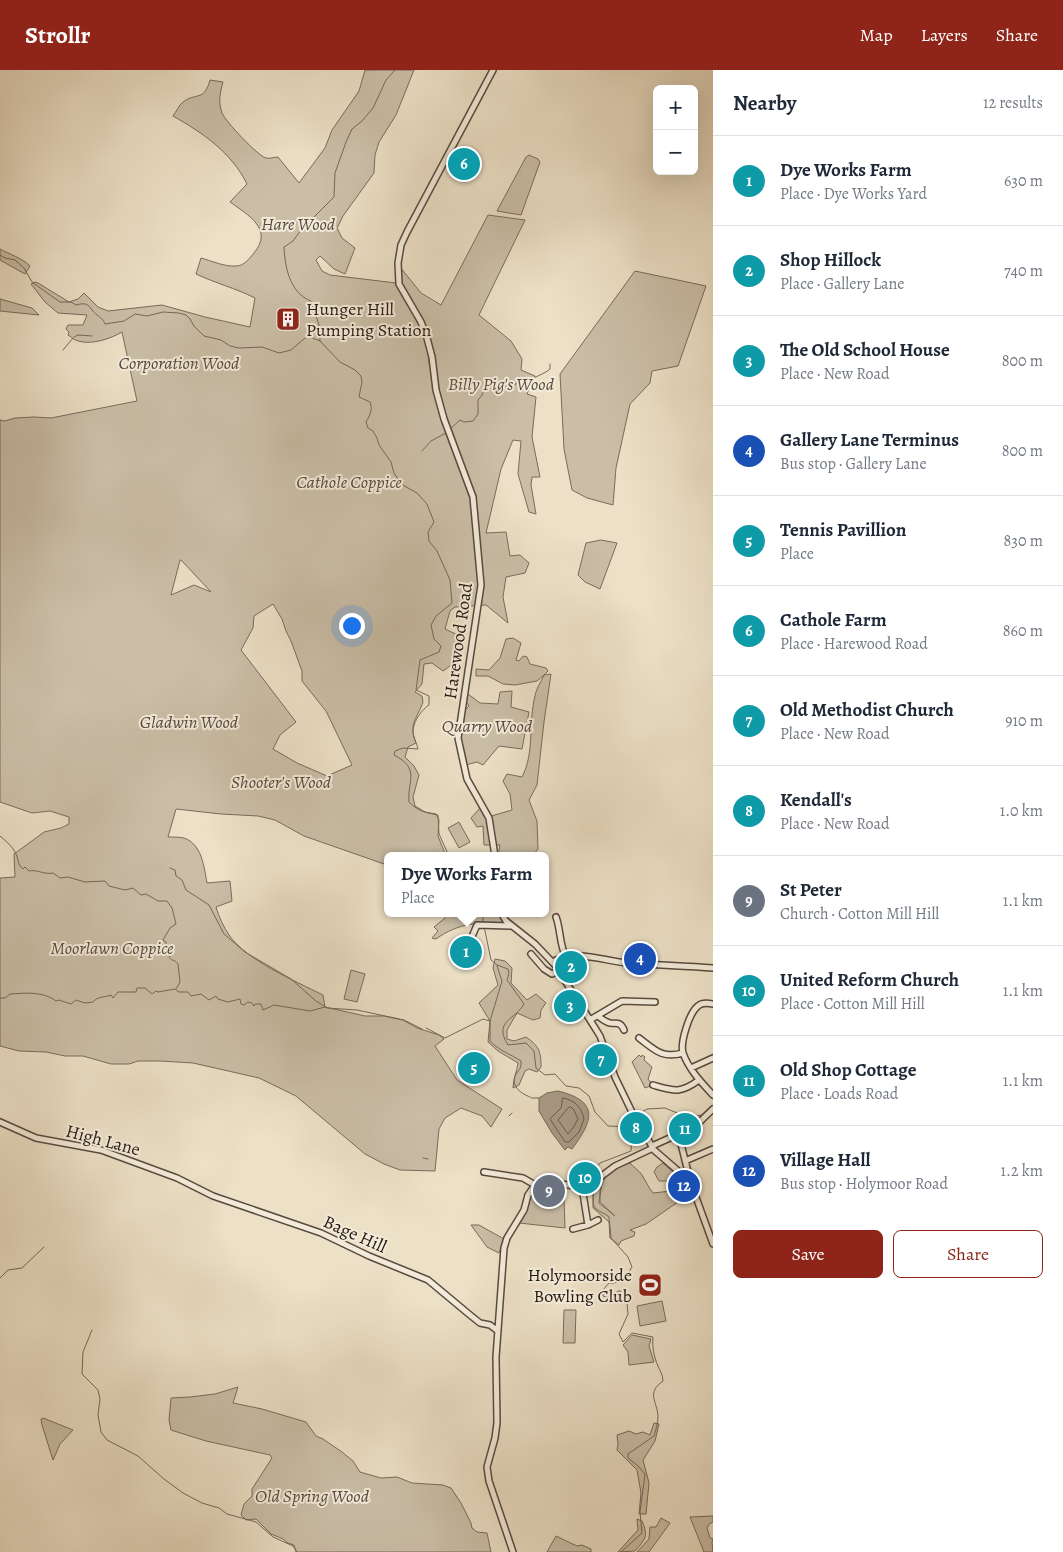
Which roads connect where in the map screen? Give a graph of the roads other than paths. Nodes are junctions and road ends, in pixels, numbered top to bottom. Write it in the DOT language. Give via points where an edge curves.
graph roads {
  1 [pos="493,70"];
  2 [pos="494,852"];
  3 [pos="505,917"];
  4 [pos="556,917"];
  5 [pos="512,926"];
  6 [pos="463,947"];
  7 [pos="531,954"];
  8 [pos="566,957"];
  9 [pos="552,962"];
  10 [pos="713,968"];
  11 [pos="559,971"];
  12 [pos="655,1002"];
  13 [pos="713,1004"];
  14 [pos="598,1016"];
  15 [pos="590,1020"];
  16 [pos="624,1026"];
  17 [pos="639,1038"];
  18 [pos="683,1053"];
  19 [pos="713,1058"];
  20 [pos="691,1068"];
  21 [pos="699,1080"];
  22 [pos="652,1085"];
  23 [pos="713,1095"];
  24 [pos="713,1109"];
  25 [pos="0,1122"];
  26 [pos="684,1137"];
  27 [pos="652,1147"];
  28 [pos="713,1150"];
  29 [pos="685,1161"];
  30 [pos="484,1172"];
  31 [pos="535,1185"];
  32 [pos="582,1187"];
  33 [pos="197,1189"];
  34 [pos="693,1190"];
  35 [pos="598,1220"];
  36 [pos="588,1225"];
  37 [pos="572,1229"];
  38 [pos="710,1231"];
  39 [pos="713,1244"];
  40 [pos="499,1317"];
  41 [pos="490,1325"];
  42 [pos="498,1331"];
  43 [pos="513,1552"];
  1 -- 2 [label="street, Harewood Road" via="407,232 398,263 399,284 422,322 448,430 473,497 481,585 458,738 467,779 489,818"];
  3 -- 5 [label="street"];
  4 -- 8 [label="street"];
  5 -- 6 [label="street" via="477,925"];
  5 -- 9 [label="street"];
  7 -- 11 [label="street" via="552,974"];
  8 -- 9 [label="street"];
  8 -- 10 [label="street"];
  9 -- 11 [label="street"];
  11 -- 15 [label="street"];
  12 -- 14 [label="street" via="622,1001"];
  13 -- 18 [label="street" via="698,1005 690,1017 682,1045"];
  14 -- 15 [label="street"];
  14 -- 16 [label="street"];
  15 -- 27 [label="street"];
  17 -- 18 [label="street" via="661,1054 674,1056"];
  18 -- 20 [label="street"];
  19 -- 20 [label="street"];
  20 -- 21 [label="street"];
  21 -- 22 [label="street" via="684,1090 676,1091"];
  21 -- 23 [label="street"];
  24 -- 26 [label="street"];
  25 -- 33 [label="street, High Lane" via="36,1138 101,1150 155,1169"];
  26 -- 27 [label="street" via="672,1136"];
  26 -- 29 [label="street"];
  27 -- 32 [label="street"];
  27 -- 34 [label="street" via="684,1176"];
  28 -- 29 [label="street"];
  29 -- 34 [label="street"];
  30 -- 31 [label="street" via="523,1178"];
  31 -- 32 [label="street"];
  31 -- 40 [label="street" via="504,1248"];
  32 -- 36 [label="street"];
  33 -- 41 [label="street, Bage Hill" via="301,1224 416,1274 480,1323"];
  34 -- 38 [label="street"];
  35 -- 36 [label="street"];
  36 -- 37 [label="street"];
  38 -- 39 [label="street"];
  40 -- 41 [label="street"];
  40 -- 42 [label="street"];
  41 -- 42 [label="street, Bage Hill"];
  42 -- 43 [label="street" via="497,1423 487,1467"];
}
